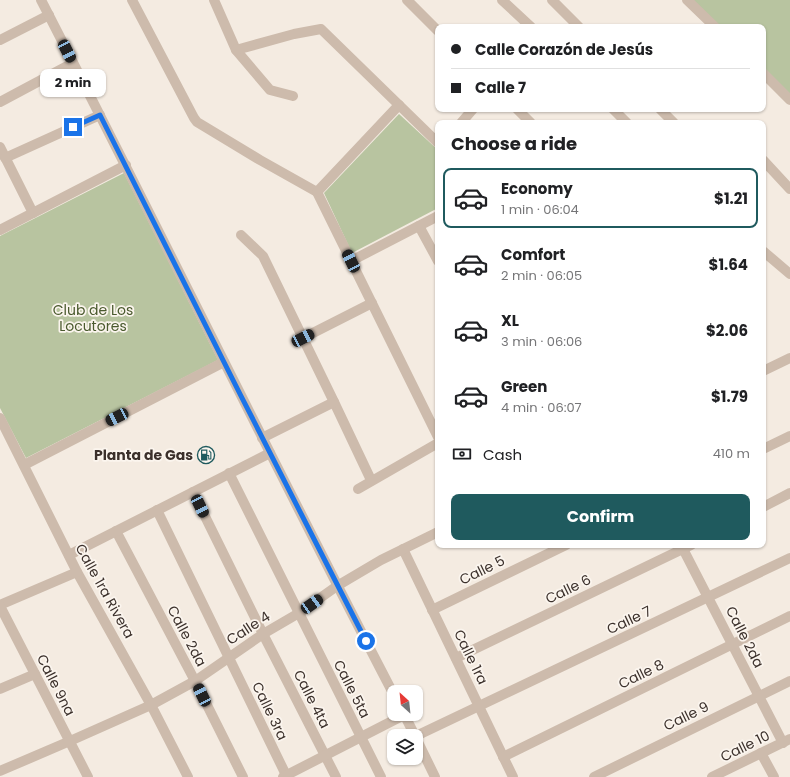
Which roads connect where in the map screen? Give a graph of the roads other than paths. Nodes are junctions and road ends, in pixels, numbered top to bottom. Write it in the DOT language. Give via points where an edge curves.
graph roads {
  1 [pos="41,0"];
  2 [pos="132,0"];
  3 [pos="214,0"];
  4 [pos="407,0"];
  5 [pos="502,0"];
  6 [pos="552,0"];
  7 [pos="687,0"];
  8 [pos="49,15"];
  9 [pos="528,24"];
  10 [pos="576,24"];
  11 [pos="712,24"];
  12 [pos="435,28"];
  13 [pos="0,40"];
  14 [pos="236,50"];
  15 [pos="74,63"];
  16 [pos="766,76"];
  17 [pos="293,96"];
  18 [pos="790,100"];
  19 [pos="0,102"];
  20 [pos="399,105"];
  21 [pos="471,112"];
  22 [pos="520,112"];
  23 [pos="616,112"];
  24 [pos="663,112"];
  25 [pos="100,115"];
  26 [pos="463,120"];
  27 [pos="528,120"];
  28 [pos="623,120"];
  29 [pos="671,120"];
  30 [pos="435,140"];
  31 [pos="0,147"];
  32 [pos="6,158"];
  33 [pos="766,163"];
  34 [pos="126,165"];
  35 [pos="790,190"];
  36 [pos="317,192"];
  37 [pos="33,212"];
  38 [pos="435,218"];
  39 [pos="419,226"];
  40 [pos="0,230"];
  41 [pos="241,235"];
  42 [pos="766,254"];
  43 [pos="435,255"];
  44 [pos="351,261"];
  45 [pos="790,274"];
  46 [pos="372,303"];
  47 [pos="303,338"];
  48 [pos="790,358"];
  49 [pos="224,362"];
  50 [pos="766,370"];
  51 [pos="334,402"];
  52 [pos="0,418"];
  53 [pos="435,431"];
  54 [pos="790,436"];
  55 [pos="262,438"];
  56 [pos="435,446"];
  57 [pos="766,448"];
  58 [pos="270,453"];
  59 [pos="24,465"];
  60 [pos="229,473"];
  61 [pos="371,480"];
  62 [pos="358,489"];
  63 [pos="193,492"];
  64 [pos="790,493"];
  65 [pos="766,505"];
  66 [pos="157,510"];
  67 [pos="116,531"];
  68 [pos="435,533"];
  69 [pos="560,548"];
  70 [pos="681,548"];
  71 [pos="686,548"];
  72 [pos="403,549"];
  73 [pos="69,555"];
  74 [pos="790,558"];
  75 [pos="77,572"];
  76 [pos="337,586"];
  77 [pos="708,598"];
  78 [pos="0,605"];
  79 [pos="432,610"];
  80 [pos="299,613"];
  81 [pos="790,616"];
  82 [pos="263,634"];
  83 [pos="733,645"];
  84 [pos="229,658"];
  85 [pos="456,658"];
  86 [pos="35,674"];
  87 [pos="195,681"];
  88 [pos="790,681"];
  89 [pos="389,685"];
  90 [pos="0,689"];
  91 [pos="759,696"];
  92 [pos="152,705"];
  93 [pos="479,706"];
  94 [pos="392,721"];
  95 [pos="423,734"];
  96 [pos="361,737"];
  97 [pos="70,741"];
  98 [pos="787,741"];
  99 [pos="423,752"];
  100 [pos="761,753"];
  101 [pos="325,756"];
  102 [pos="503,757"];
  103 [pos="0,770"];
  104 [pos="285,776"];
  105 [pos="88,777"];
  106 [pos="187,777"];
  107 [pos="243,777"];
  108 [pos="336,777"];
  109 [pos="381,777"];
  110 [pos="435,777"];
  111 [pos="513,777"];
  112 [pos="594,777"];
  113 [pos="712,777"];
  114 [pos="774,777"];
  1 -- 8 [label="street"];
  2 -- 36 [label="street" via="197,122"];
  3 -- 14 [label="street"];
  4 -- 12 [label="street"];
  5 -- 9 [label="street"];
  6 -- 10 [label="street"];
  7 -- 11 [label="street"];
  8 -- 13 [label="street"];
  8 -- 15 [label="street"];
  14 -- 17 [label="street" via="270,90"];
  14 -- 20 [label="street" via="321,29"];
  15 -- 19 [label="street"];
  15 -- 25 [label="street"];
  16 -- 18 [label="street"];
  20 -- 30 [label="street"];
  20 -- 36 [label="street"];
  21 -- 26 [label="street"];
  22 -- 27 [label="street"];
  23 -- 28 [label="street"];
  24 -- 29 [label="street"];
  25 -- 32 [label="street"];
  25 -- 34 [label="street"];
  31 -- 32 [label="street"];
  32 -- 37 [label="street"];
  33 -- 35 [label="street"];
  34 -- 37 [label="street"];
  34 -- 49 [label="street"];
  36 -- 44 [label="street"];
  37 -- 40 [label="street"];
  38 -- 39 [label="street"];
  39 -- 43 [label="street"];
  39 -- 44 [label="street"];
  41 -- 47 [label="street" via="263,256"];
  42 -- 45 [label="street"];
  44 -- 46 [label="street"];
  46 -- 47 [label="street"];
  46 -- 53 [label="street"];
  47 -- 51 [label="street"];
  48 -- 50 [label="street"];
  49 -- 55 [label="street"];
  49 -- 59 [label="street"];
  51 -- 55 [label="street"];
  51 -- 61 [label="street"];
  52 -- 59 [label="street, Calle 1ra Rivera"];
  54 -- 57 [label="street"];
  55 -- 58 [label="street"];
  56 -- 61 [label="street"];
  58 -- 60 [label="street"];
  58 -- 76 [label="street"];
  59 -- 73 [label="street, Calle 1ra Rivera"];
  60 -- 63 [label="street"];
  60 -- 80 [label="street, Calle 5ta"];
  61 -- 62 [label="street"];
  63 -- 66 [label="street"];
  63 -- 82 [label="street, Calle 4ta"];
  64 -- 65 [label="street"];
  66 -- 67 [label="street"];
  66 -- 84 [label="street, Calle 3ra"];
  67 -- 73 [label="street"];
  67 -- 87 [label="street, Calle 2da"];
  68 -- 72 [label="street, Calle 4"];
  69 -- 79 [label="street, Calle 5"];
  70 -- 85 [label="street, Calle 6"];
  71 -- 77 [label="street, Calle 2da"];
  72 -- 76 [label="street, Calle 4"];
  72 -- 79 [label="street, Calle 1ra"];
  73 -- 75 [label="street, Calle 1ra Rivera"];
  74 -- 77 [label="street, Calle 7"];
  75 -- 78 [label="street"];
  75 -- 92 [label="street, Calle 1ra Rivera"];
  76 -- 80 [label="street, Calle 4"];
  76 -- 89 [label="street"];
  77 -- 83 [label="street, Calle 2da"];
  77 -- 93 [label="street, Calle 7"];
  78 -- 86 [label="street, Calle 9na"];
  79 -- 85 [label="street, Calle 1ra"];
  80 -- 82 [label="street, Calle 4"];
  80 -- 96 [label="street, Calle 5ta"];
  81 -- 83 [label="street, Calle 8"];
  82 -- 84 [label="street, Calle 4"];
  82 -- 101 [label="street, Calle 4ta"];
  83 -- 91 [label="street, Calle 2da"];
  83 -- 102 [label="street, Calle 8"];
  84 -- 87 [label="street, Calle 4"];
  84 -- 104 [label="street, Calle 3ra"];
  85 -- 93 [label="street, Calle 1ra"];
  86 -- 90 [label="street"];
  86 -- 97 [label="street, Calle 9na"];
  87 -- 92 [label="street, Calle 4"];
  87 -- 107 [label="street, Calle 2da"];
  88 -- 91 [label="street, Calle 9"];
  91 -- 98 [label="street, Calle 2da"];
  91 -- 112 [label="street, Calle 9"];
  92 -- 97 [label="street, Calle 4"];
  92 -- 106 [label="street, Calle 1ra Rivera"];
  93 -- 95 [label="street, Calle 7"];
  93 -- 102 [label="street, Calle 1ra"];
  94 -- 96 [label="street"];
  96 -- 101 [label="street"];
  96 -- 109 [label="street, Calle 5ta"];
  97 -- 103 [label="street, Calle 4"];
  97 -- 105 [label="street, Calle 9na"];
  98 -- 100 [label="street, Calle 10"];
  99 -- 110 [label="street"];
  100 -- 113 [label="street, Calle 10"];
  100 -- 114 [label="street"];
  101 -- 104 [label="street"];
  101 -- 108 [label="street, Calle 4ta"];
  102 -- 111 [label="street, Calle 1ra"];
}
